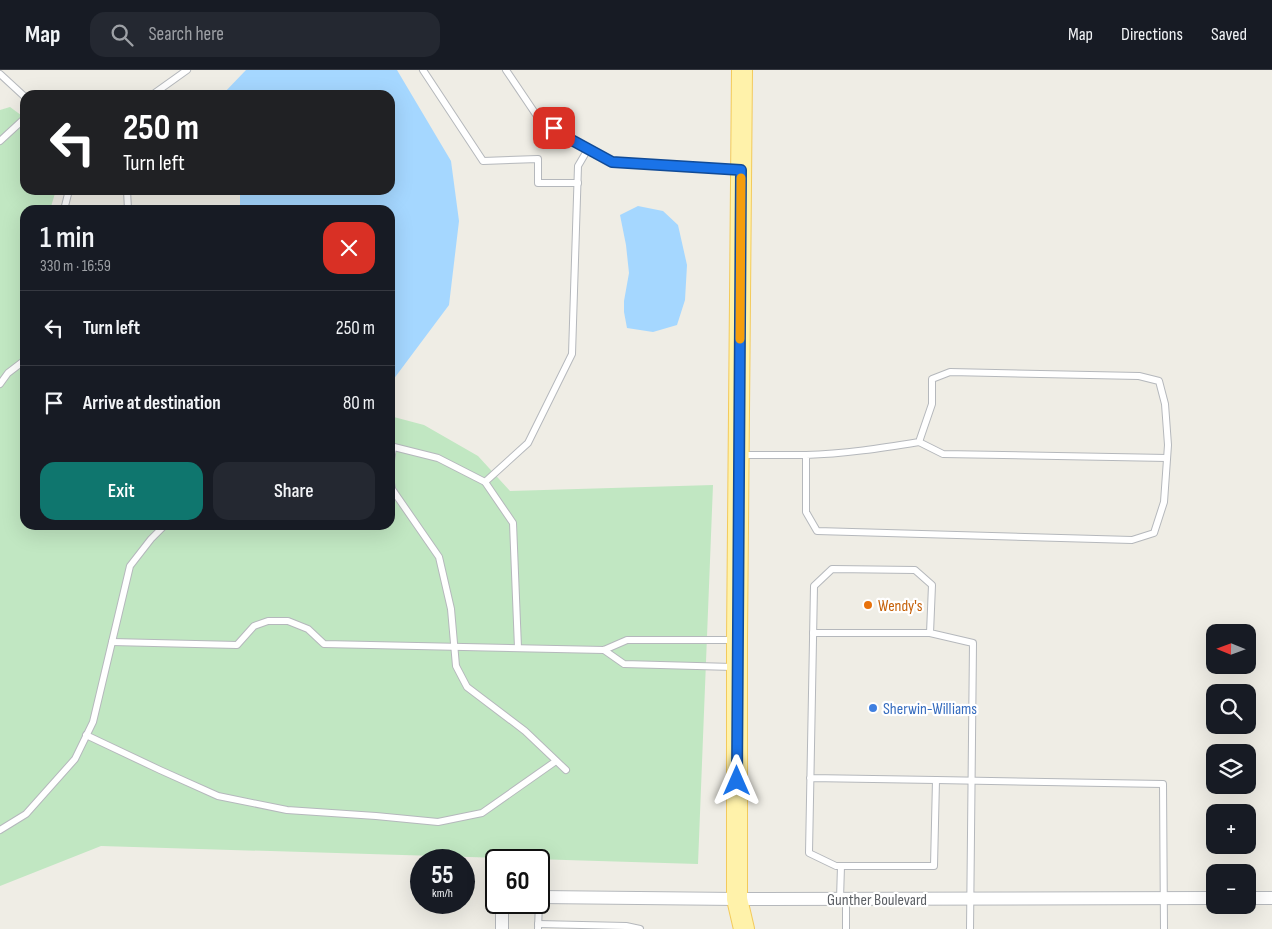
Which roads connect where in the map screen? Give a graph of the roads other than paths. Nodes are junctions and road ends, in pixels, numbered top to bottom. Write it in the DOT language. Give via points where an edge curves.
graph roads {
  1 [pos="186,70"];
  2 [pos="423,70"];
  3 [pos="506,70"];
  4 [pos="742,70"];
  5 [pos="0,74"];
  6 [pos="159,90"];
  7 [pos="20,92"];
  8 [pos="20,123"];
  9 [pos="0,141"];
  10 [pos="588,149"];
  11 [pos="741,170"];
  12 [pos="578,183"];
  13 [pos="20,364"];
  14 [pos="0,384"];
  15 [pos="919,442"];
  16 [pos="395,448"];
  17 [pos="806,454"];
  18 [pos="739,455"];
  19 [pos="1167,458"];
  20 [pos="485,482"];
  21 [pos="395,493"];
  22 [pos="160,530"];
  23 [pos="814,633"];
  24 [pos="930,633"];
  25 [pos="737,640"];
  26 [pos="112,642"];
  27 [pos="455,647"];
  28 [pos="518,648"];
  29 [pos="604,650"];
  30 [pos="738,667"];
  31 [pos="86,735"];
  32 [pos="556,761"];
  33 [pos="566,770"];
  34 [pos="810,778"];
  35 [pos="936,780"];
  36 [pos="971,781"];
  37 [pos="0,830"];
  38 [pos="841,866"];
  39 [pos="550,897"];
  40 [pos="970,898"];
  41 [pos="1164,898"];
  42 [pos="1206,898"];
  43 [pos="1256,898"];
  44 [pos="1272,898"];
  45 [pos="737,899"];
  46 [pos="843,899"];
  47 [pos="502,914"];
  48 [pos="538,914"];
  49 [pos="538,927"];
  50 [pos="502,929"];
  51 [pos="640,929"];
  52 [pos="727,929"];
  53 [pos="744,929"];
  54 [pos="846,929"];
  55 [pos="970,929"];
  56 [pos="1164,929"];
  1 -- 6 [label="lane"];
  2 -- 12 [label="lane" via="483,161 538,159 538,183"];
  3 -- 10 [label="lane" via="539,119"];
  4 -- 11 [label="main road"];
  5 -- 7 [label="lane"];
  8 -- 9 [label="lane"];
  10 -- 11 [label="lane" via="612,162"];
  10 -- 12 [label="lane" via="578,166"];
  11 -- 18 [label="main road"];
  12 -- 20 [label="lane" via="572,354 528,444"];
  13 -- 14 [label="lane"];
  15 -- 17 [label="lane" via="870,450"];
  15 -- 19 [label="lane" via="943,454"];
  15 -- 19 [label="lane" via="932,404 932,379 950,372 1139,376 1159,381 1165,404"];
  16 -- 20 [label="lane" via="438,458"];
  17 -- 18 [label="lane"];
  17 -- 19 [label="lane" via="806,512 817,531 1132,540 1154,533 1164,502"];
  18 -- 25 [label="main road"];
  20 -- 28 [label="lane" via="513,523"];
  21 -- 27 [label="lane" via="439,557 451,609"];
  22 -- 26 [label="lane" via="130,566"];
  23 -- 24 [label="lane"];
  23 -- 24 [label="lane" via="814,586 832,569 915,570 932,585"];
  23 -- 34 [label="lane"];
  24 -- 36 [label="lane" via="973,643"];
  25 -- 29 [label="lane" via="627,640"];
  25 -- 30 [label="main road"];
  26 -- 27 [label="lane" via="237,644 254,626 268,621 288,621 308,629 324,644"];
  26 -- 31 [label="lane" via="93,722"];
  27 -- 28 [label="lane"];
  27 -- 32 [label="lane" via="456,666 467,687 525,731"];
  28 -- 29 [label="lane"];
  29 -- 30 [label="lane" via="624,664"];
  30 -- 45 [label="main road"];
  31 -- 32 [label="lane" via="218,796 287,810 438,822 482,812"];
  31 -- 37 [label="lane" via="75,759 26,814"];
  32 -- 33 [label="lane"];
  34 -- 35 [label="lane"];
  34 -- 38 [label="lane" via="808,853"];
  35 -- 36 [label="lane"];
  35 -- 38 [label="lane" via="934,866"];
  36 -- 40 [label="lane"];
  36 -- 41 [label="lane" via="1163,784"];
  38 -- 46 [label="lane"];
  39 -- 45 [label="street, Gunther Boulevard"];
  40 -- 41 [label="street, Gunther Boulevard"];
  40 -- 46 [label="street, Gunther Boulevard"];
  40 -- 55 [label="lane"];
  41 -- 42 [label="street, Gunther Boulevard"];
  41 -- 56 [label="lane"];
  43 -- 44 [label="street"];
  45 -- 46 [label="street, Gunther Boulevard"];
  45 -- 52 [label="main road"];
  45 -- 53 [label="main road"];
  46 -- 54 [label="lane"];
  47 -- 50 [label="street"];
  48 -- 49 [label="lane"];
  49 -- 51 [label="lane" via="626,926"];
}
